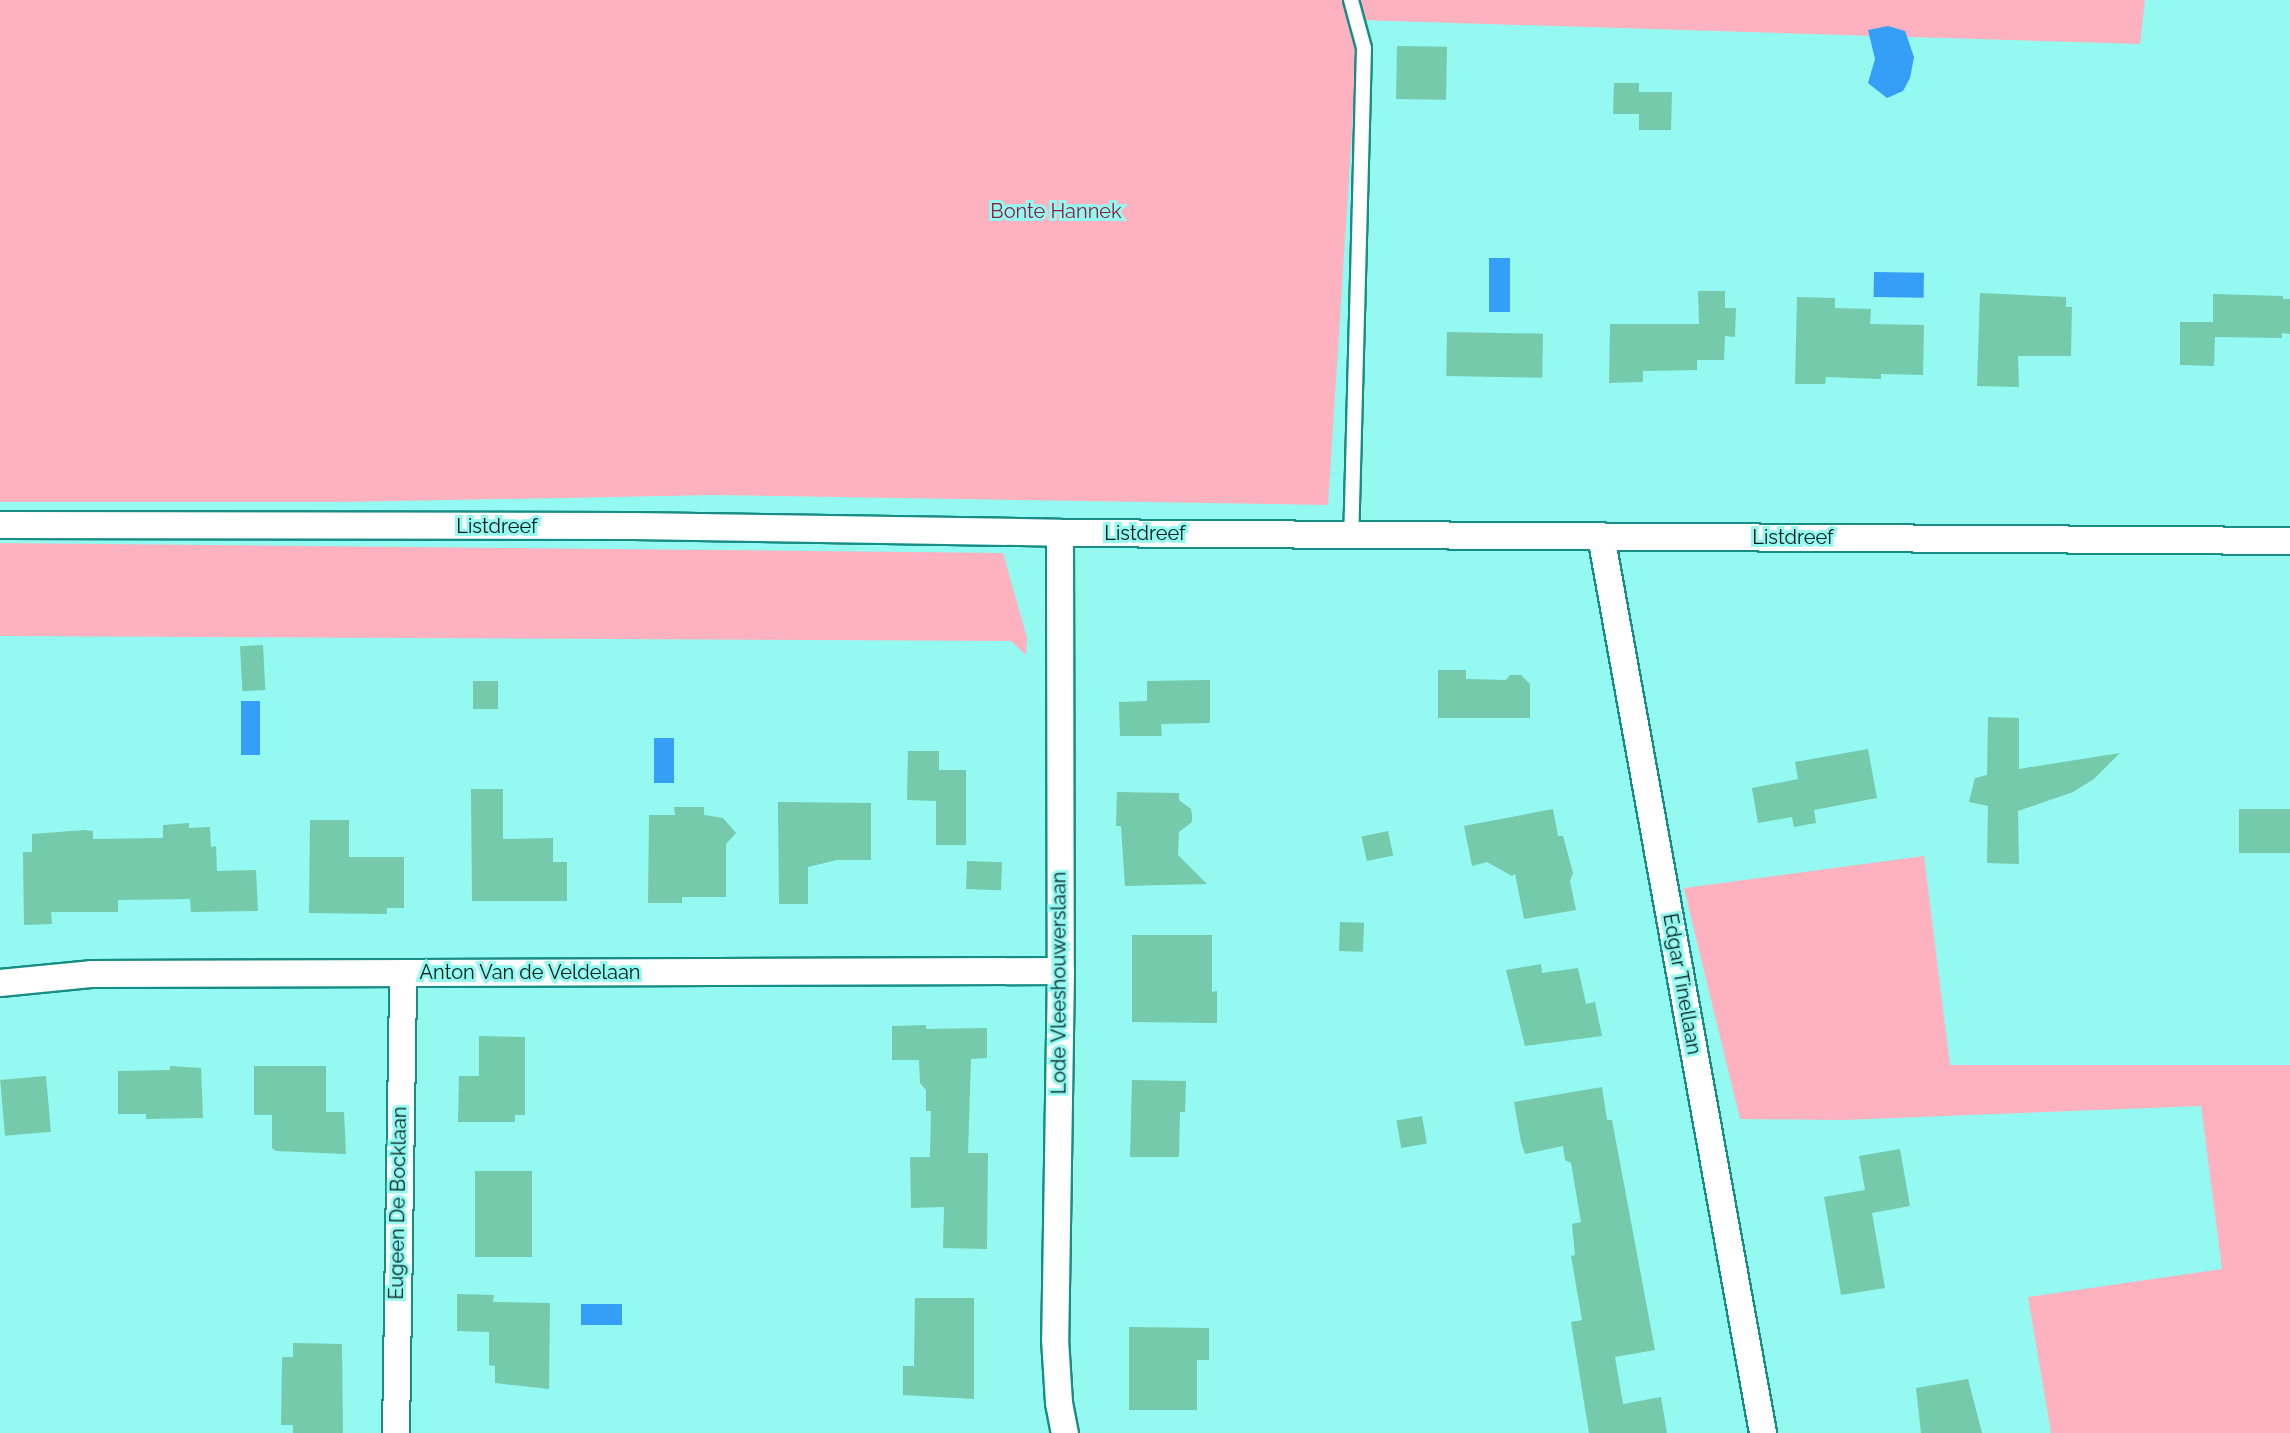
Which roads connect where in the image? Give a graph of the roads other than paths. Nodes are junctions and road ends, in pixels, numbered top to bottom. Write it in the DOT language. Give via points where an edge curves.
graph roads {
  1 [pos="1351,0"];
  2 [pos="0,525"];
  3 [pos="1060,533"];
  4 [pos="1351,534"];
  5 [pos="1601,536"];
  6 [pos="2290,541"];
  7 [pos="1061,971"];
  8 [pos="403,973"];
  9 [pos="0,983"];
  10 [pos="396,1433"];
  11 [pos="1065,1433"];
  12 [pos="1763,1433"];
  1 -- 4 [label="lane" via="1364,48"];
  2 -- 3 [label="street, Listdreef"];
  3 -- 4 [label="street, Listdreef"];
  3 -- 7 [label="street, Lode Vleeshouwerslaan"];
  4 -- 5 [label="street, Listdreef"];
  5 -- 6 [label="street, Listdreef"];
  5 -- 12 [label="street, Edgar Tinellaan"];
  7 -- 8 [label="street, Anton Van de Veldelaan"];
  7 -- 11 [label="street, Lode Vleeshouwerslaan" via="1055,1339"];
  8 -- 9 [label="street, Anton Van de Veldelaan" via="91,974"];
  8 -- 10 [label="street, Eugeen De Bocklaan"];
}
